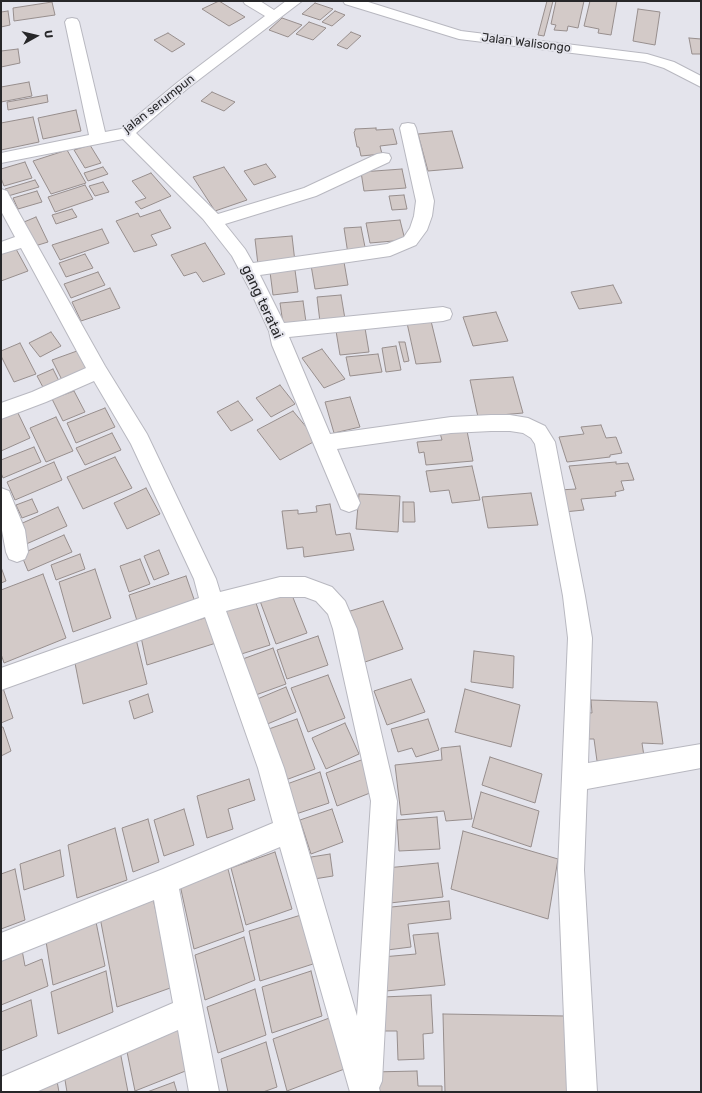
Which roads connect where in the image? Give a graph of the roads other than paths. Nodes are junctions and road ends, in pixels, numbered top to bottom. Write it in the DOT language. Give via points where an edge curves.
graph roads {
  1 [pos="250,1"];
  2 [pos="295,1"];
  3 [pos="350,1"];
  4 [pos="275,16"];
  5 [pos="72,22"];
  6 [pos="701,82"];
  7 [pos="408,128"];
  8 [pos="126,133"];
  9 [pos="98,139"];
  10 [pos="1,158"];
  11 [pos="383,158"];
  12 [pos="1,195"];
  13 [pos="214,221"];
  14 [pos="26,240"];
  15 [pos="1,248"];
  16 [pos="248,270"];
  17 [pos="443,314"];
  18 [pos="278,331"];
  19 [pos="98,371"];
  20 [pos="1,410"];
  21 [pos="324,443"];
  22 [pos="1,497"];
  23 [pos="349,503"];
  24 [pos="17,552"];
  25 [pos="212,604"];
  26 [pos="1,679"];
  27 [pos="701,756"];
  28 [pos="575,778"];
  29 [pos="288,830"];
  30 [pos="164,882"];
  31 [pos="1,947"];
  32 [pos="190,1011"];
  33 [pos="1,1092"];
  34 [pos="204,1092"];
  35 [pos="366,1092"];
  36 [pos="582,1092"];
  1 -- 4 [label="street"];
  2 -- 4 [label="street, jalan serumpun"];
  3 -- 6 [label="street, Jalan Walisongo" via="459,35 647,58 669,65"];
  4 -- 8 [label="street, jalan serumpun" via="183,85"];
  5 -- 9 [label="street"];
  7 -- 16 [label="street" via="425,201 418,230 410,241 390,250"];
  8 -- 9 [label="street, jalan serumpun"];
  8 -- 13 [label="street, gang teratai"];
  9 -- 10 [label="street, jalan serumpun"];
  11 -- 13 [label="street" via="310,192"];
  12 -- 14 [label="street"];
  13 -- 16 [label="street, gang teratai" via="239,253"];
  14 -- 15 [label="street"];
  14 -- 19 [label="street"];
  16 -- 18 [label="street, gang teratai"];
  17 -- 18 [label="street"];
  18 -- 21 [label="street, gang teratai"];
  19 -- 20 [label="street" via="39,397"];
  19 -- 25 [label="street" via="140,440 205,579"];
  21 -- 23 [label="street, gang teratai"];
  21 -- 28 [label="street" via="458,424 510,423 528,426 538,432 545,442 580,638"];
  22 -- 24 [label="street" via="14,530"];
  25 -- 26 [label="street"];
  25 -- 29 [label="street" via="271,768"];
  25 -- 35 [label="street" via="280,587 305,587 324,594 337,608 345,628 384,801"];
  27 -- 28 [label="street"];
  28 -- 36 [label="street" via="571,870"];
  29 -- 30 [label="street"];
  29 -- 35 [label="street"];
  30 -- 31 [label="street"];
  30 -- 32 [label="street"];
  32 -- 33 [label="street"];
  32 -- 34 [label="street"];
}
